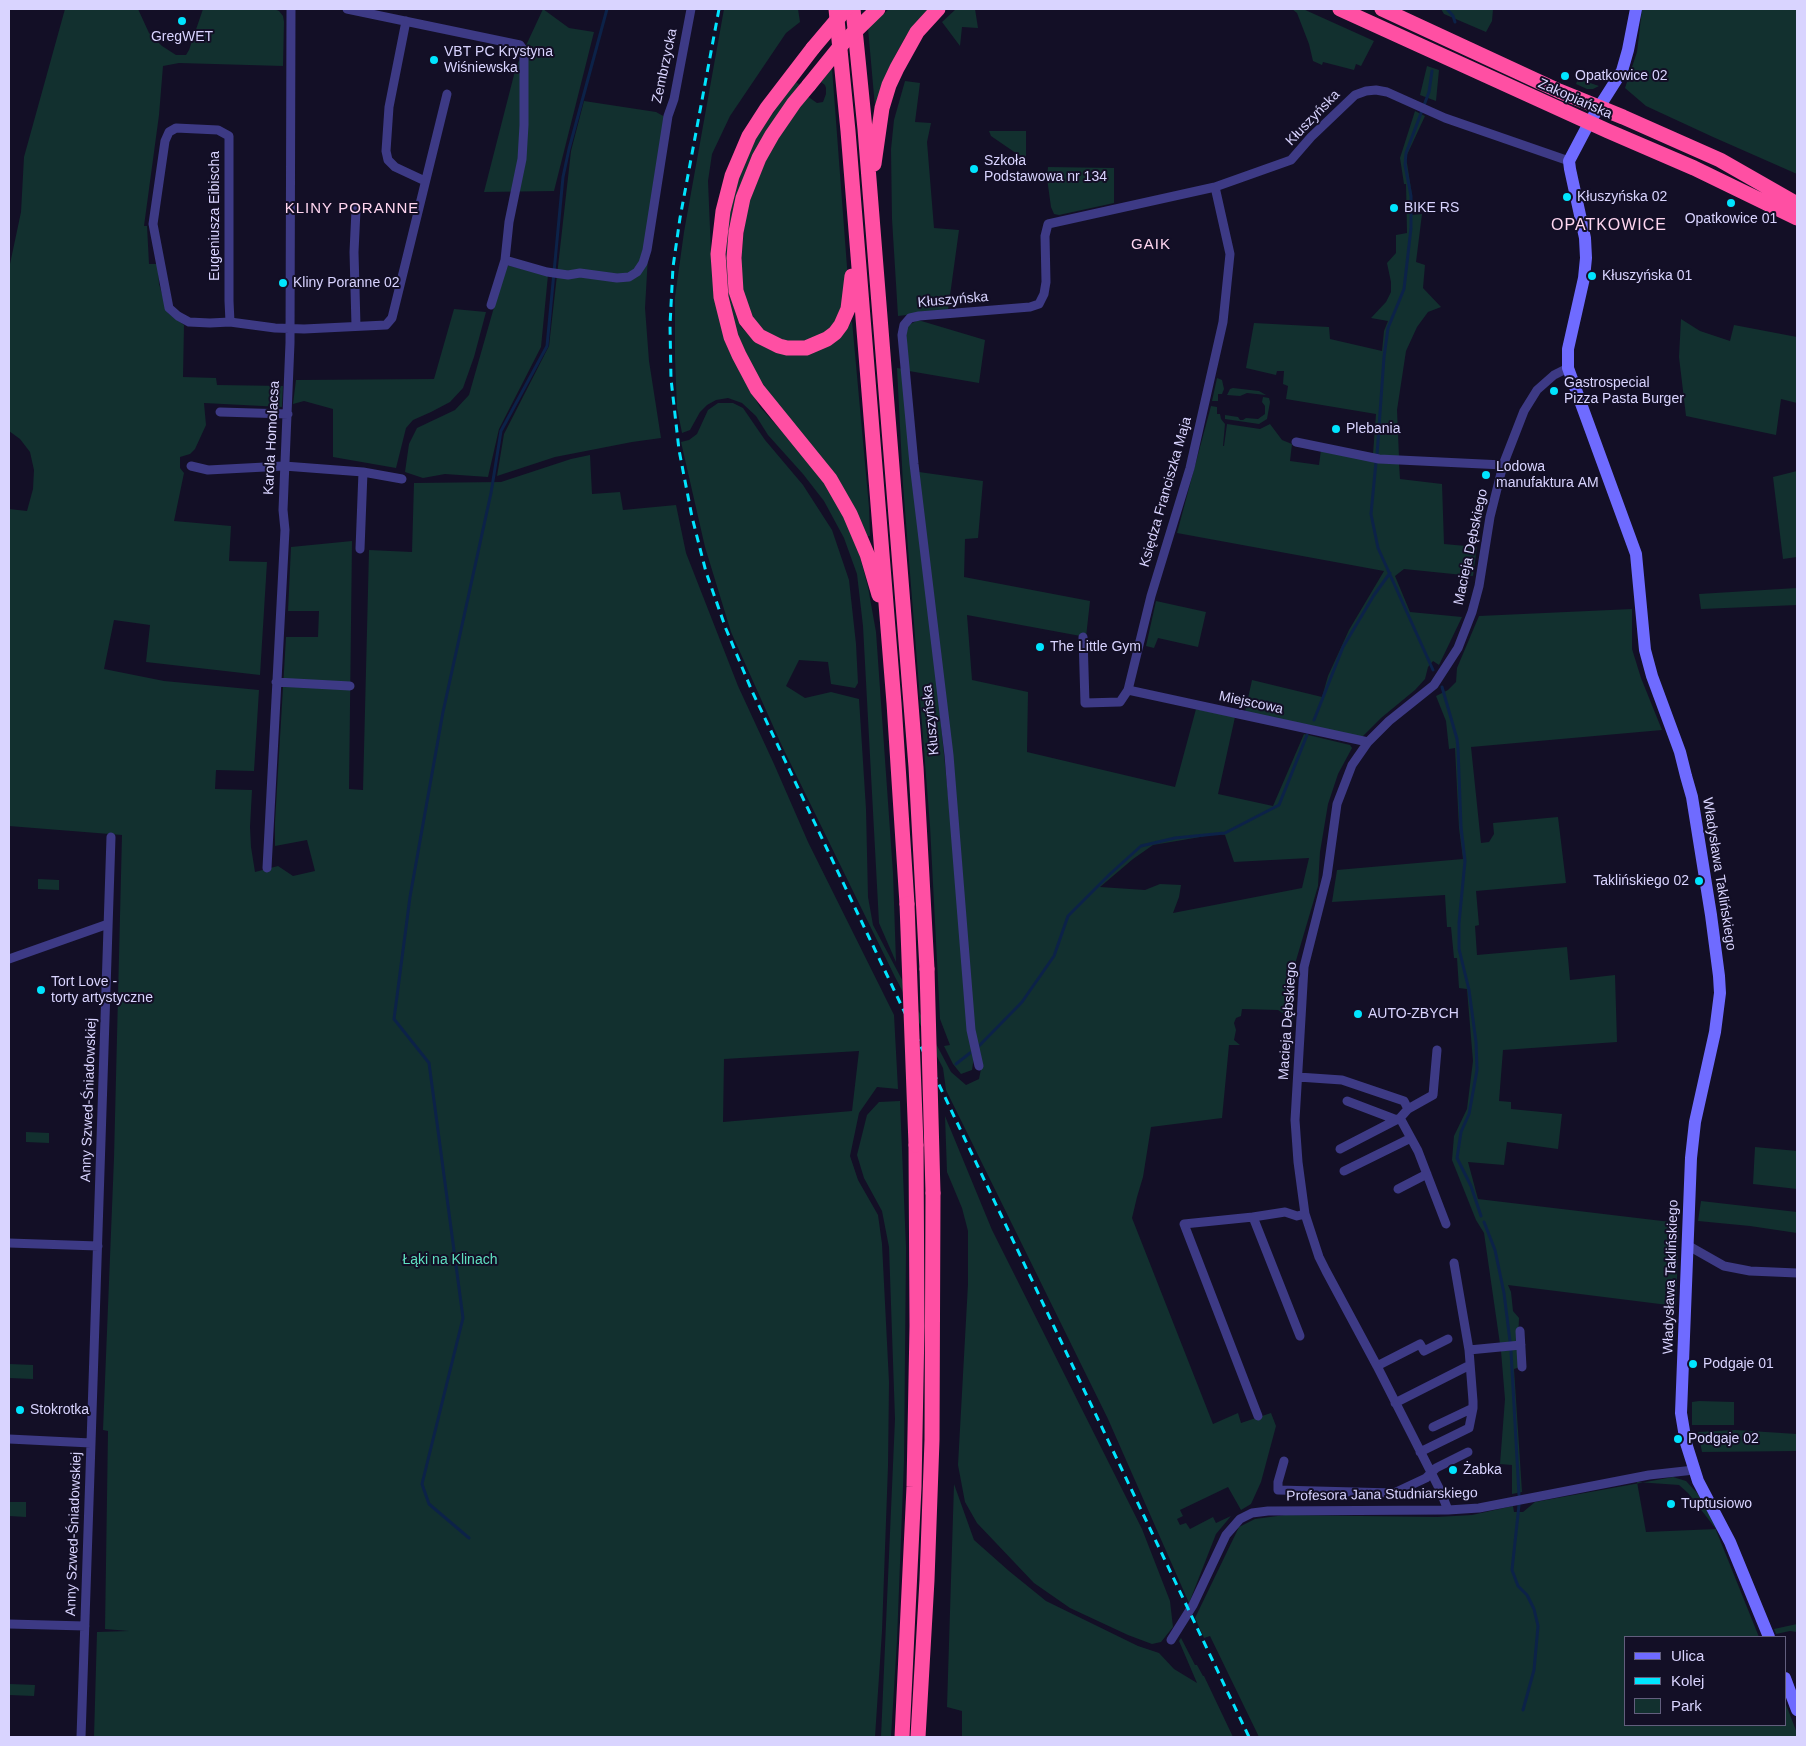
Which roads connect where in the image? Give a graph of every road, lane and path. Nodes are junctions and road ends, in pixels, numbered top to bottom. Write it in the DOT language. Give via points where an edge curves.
graph roads {
  1 [pos="291,9"];
  2 [pos="353,9"];
  3 [pos="691,9"];
  4 [pos="836,9"];
  5 [pos="846,9"];
  6 [pos="853,9"];
  7 [pos="878,9"];
  8 [pos="938,9"];
  9 [pos="1340,9"];
  10 [pos="1382,9"];
  11 [pos="1636,9"];
  12 [pos="406,21"];
  13 [pos="448,94"];
  14 [pos="1599,108"];
  15 [pos="1589,123"];
  16 [pos="1569,160"];
  17 [pos="425,181"];
  18 [pos="1215,187"];
  19 [pos="1797,204"];
  20 [pos="871,205"];
  21 [pos="356,210"];
  22 [pos="855,217"];
  23 [pos="1797,218"];
  24 [pos="505,260"];
  25 [pos="492,305"];
  26 [pos="230,322"];
  27 [pos="356,326"];
  28 [pos="290,328"];
  29 [pos="1568,368"];
  30 [pos="220,412"];
  31 [pos="288,414"];
  32 [pos="1296,442"];
  33 [pos="1503,465"];
  34 [pos="191,466"];
  35 [pos="284,466"];
  36 [pos="362,472"];
  37 [pos="402,479"];
  38 [pos="360,549"];
  39 [pos="1084,637"];
  40 [pos="889,639"];
  41 [pos="276,682"];
  42 [pos="350,686"];
  43 [pos="1128,690"];
  44 [pos="1368,742"];
  45 [pos="111,837"];
  46 [pos="267,868"];
  47 [pos="108,924"];
  48 [pos="9,959"];
  49 [pos="1437,1050"];
  50 [pos="979,1066"];
  51 [pos="1298,1077"];
  52 [pos="1347,1101"];
  53 [pos="1408,1109"];
  54 [pos="1399,1119"];
  55 [pos="1411,1138"];
  56 [pos="1340,1149"];
  57 [pos="1344,1171"];
  58 [pos="1427,1174"];
  59 [pos="1398,1189"];
  60 [pos="1306,1214"];
  61 [pos="1254,1217"];
  62 [pos="1446,1224"];
  63 [pos="9,1243"];
  64 [pos="1687,1245"];
  65 [pos="98,1246"];
  66 [pos="1454,1263"];
  67 [pos="1797,1273"];
  68 [pos="1520,1332"];
  69 [pos="1300,1336"];
  70 [pos="1448,1339"];
  71 [pos="1521,1345"];
  72 [pos="1469,1350"];
  73 [pos="1470,1364"];
  74 [pos="1377,1366"];
  75 [pos="1522,1367"];
  76 [pos="1395,1403"];
  77 [pos="1472,1408"];
  78 [pos="1258,1416"];
  79 [pos="1433,1427"];
  80 [pos="9,1439"];
  81 [pos="91,1443"];
  82 [pos="1420,1452"];
  83 [pos="1468,1452"];
  84 [pos="1284,1461"];
  85 [pos="1694,1470"];
  86 [pos="1431,1473"];
  87 [pos="1448,1510"];
  88 [pos="9,1624"];
  89 [pos="85,1626"];
  90 [pos="1769,1636"];
  91 [pos="1172,1640"];
  92 [pos="1786,1681"];
  93 [pos="1797,1710"];
  94 [pos="81,1737"];
  95 [pos="902,1737"];
  96 [pos="918,1737"];
  1 -- 28 [label="street, Karola Homolacsa"];
  2 -- 12 [label="street"];
  3 -- 24 [label="street, Zembrzycka" via="647,250 637,272 617,278 559,274"];
  4 -- 22 [label="highway"];
  5 -- 40 [label="highway, bridge" via="767,108 749,136 732,176 723,211 718,254 721,297 731,337 757,389 830,479 850,514 869,562"];
  6 -- 20 [label="highway"];
  7 -- 22 [label="highway, bridge" via="842,43 785,115 759,158 743,198 734,258 736,290 746,320 759,336 779,346 798,348 817,344 835,332 846,317 851,299"];
  8 -- 20 [label="highway" via="918,32 889,85 877,135"];
  9 -- 15 [label="highway, Zakopiańska"];
  10 -- 14 [label="highway, Zakopiańska"];
  11 -- 14 [label="street" via="1625,65"];
  12 -- 17 [label="street" via="389,107 386,151 394,167"];
  12 -- 24 [label="street" via="520,44 524,51 522,159"];
  13 -- 17 [label="street"];
  14 -- 15 [label="street"];
  14 -- 19 [label="highway, Zakopiańska" via="1730,165"];
  15 -- 16 [label="street"];
  15 -- 23 [label="highway, Zakopiańska" via="1694,168"];
  16 -- 18 [label="street, Kłuszyńska" via="1444,118 1376,90 1355,94 1291,160"];
  16 -- 29 [label="street, Władysława Taklińskiego" via="1586,258 1568,350"];
  17 -- 27 [label="street" via="392,318 386,325"];
  18 -- 43 [label="street, Księdza Franciszka Maja" via="1230,254 1223,322 1190,468 1151,596"];
  18 -- 50 [label="street, Kłuszyńska" via="1048,224 1046,282 1039,304 1030,308 910,318 904,326 902,334 917,495 940,670 971,1030"];
  20 -- 96 [label="highway, bridge" via="916,767 927,969 934,1326 927,1580"];
  21 -- 27 [label="street"];
  22 -- 40 [label="highway"];
  24 -- 25 [label="street"];
  26 -- 26 [label="street, Eugeniusza Eibischa" via="229,136 218,130 176,128 165,141 153,224 169,308 189,322"];
  26 -- 28 [label="street"];
  27 -- 28 [label="street"];
  28 -- 31 [label="street, Karola Homolacsa"];
  29 -- 33 [label="street, Macieja Dębskiego" via="1537,390 1524,411"];
  29 -- 64 [label="street, Władysława Taklińskiego" via="1636,554 1645,650 1692,797 1716,952 1718,1011 1695,1122"];
  30 -- 31 [label="street"];
  31 -- 35 [label="street, Karola Homolacsa"];
  32 -- 33 [label="street" via="1379,459"];
  33 -- 44 [label="street, Macieja Dębskiego" via="1490,517 1479,586 1458,648 1434,685 1388,721"];
  34 -- 35 [label="street" via="208,470"];
  35 -- 36 [label="street"];
  35 -- 41 [label="street, Karola Homolacsa" via="282,510 285,530"];
  36 -- 37 [label="street"];
  36 -- 38 [label="street"];
  39 -- 43 [label="street" via="1085,703 1120,702"];
  40 -- 95 [label="highway, bridge" via="900,771 916,1146 914,1477"];
  41 -- 42 [label="street"];
  41 -- 46 [label="street, Karola Homolacsa"];
  43 -- 44 [label="street, Miejscowa"];
  44 -- 51 [label="street, Macieja Dębskiego" via="1352,765 1337,804 1327,876 1304,967"];
  45 -- 47 [label="street, Anny Szwed-Śniadowskiej"];
  47 -- 48 [label="street"];
  47 -- 65 [label="street, Anny Szwed-Śniadowskiej"];
  49 -- 53 [label="street" via="1433,1095"];
  51 -- 53 [label="street" via="1342,1080 1404,1102"];
  51 -- 60 [label="street, Macieja Dębskiego" via="1296,1140"];
  52 -- 54 [label="street"];
  53 -- 54 [label="street"];
  54 -- 55 [label="street"];
  54 -- 56 [label="street"];
  55 -- 57 [label="street"];
  55 -- 58 [label="street"];
  58 -- 59 [label="street"];
  58 -- 62 [label="street"];
  60 -- 61 [label="street" via="1297,1216 1285,1212"];
  60 -- 74 [label="street, Macieja Dębskiego" via="1319,1257"];
  61 -- 69 [label="street"];
  61 -- 78 [label="street" via="1184,1224"];
  63 -- 65 [label="street"];
  64 -- 67 [label="street" via="1724,1266"];
  64 -- 85 [label="street, Władysława Taklińskiego" via="1681,1414"];
  65 -- 81 [label="street, Anny Szwed-Śniadowskiej"];
  66 -- 72 [label="street"];
  68 -- 71 [label="street"];
  70 -- 74 [label="street" via="1424,1351 1420,1344"];
  71 -- 72 [label="street"];
  71 -- 75 [label="street"];
  72 -- 73 [label="street"];
  73 -- 76 [label="street"];
  73 -- 77 [label="street"];
  74 -- 76 [label="street, Macieja Dębskiego"];
  76 -- 82 [label="street, Macieja Dębskiego"];
  77 -- 79 [label="street"];
  77 -- 82 [label="street" via="1469,1428"];
  80 -- 81 [label="street, Anny Szwed-Śniadowskiej"];
  81 -- 89 [label="street, Anny Szwed-Śniadowskiej"];
  82 -- 86 [label="street, Macieja Dębskiego"];
  83 -- 86 [label="street"];
  84 -- 86 [label="street" via="1278,1490 1394,1493"];
  85 -- 87 [label="street, Profesora Jana Studniarskiego" via="1649,1475 1479,1508"];
  85 -- 90 [label="street, Władysława Taklińskiego" via="1730,1542"];
  86 -- 87 [label="street, Macieja Dębskiego"];
  87 -- 91 [label="street, Profesora Jana Studniarskiego" via="1267,1511 1246,1516 1226,1535 1193,1605"];
  88 -- 89 [label="street, Anny Szwed-Śniadowskiej"];
  89 -- 94 [label="street, Anny Szwed-Śniadowskiej"];
  92 -- 93 [label="street"];
}
